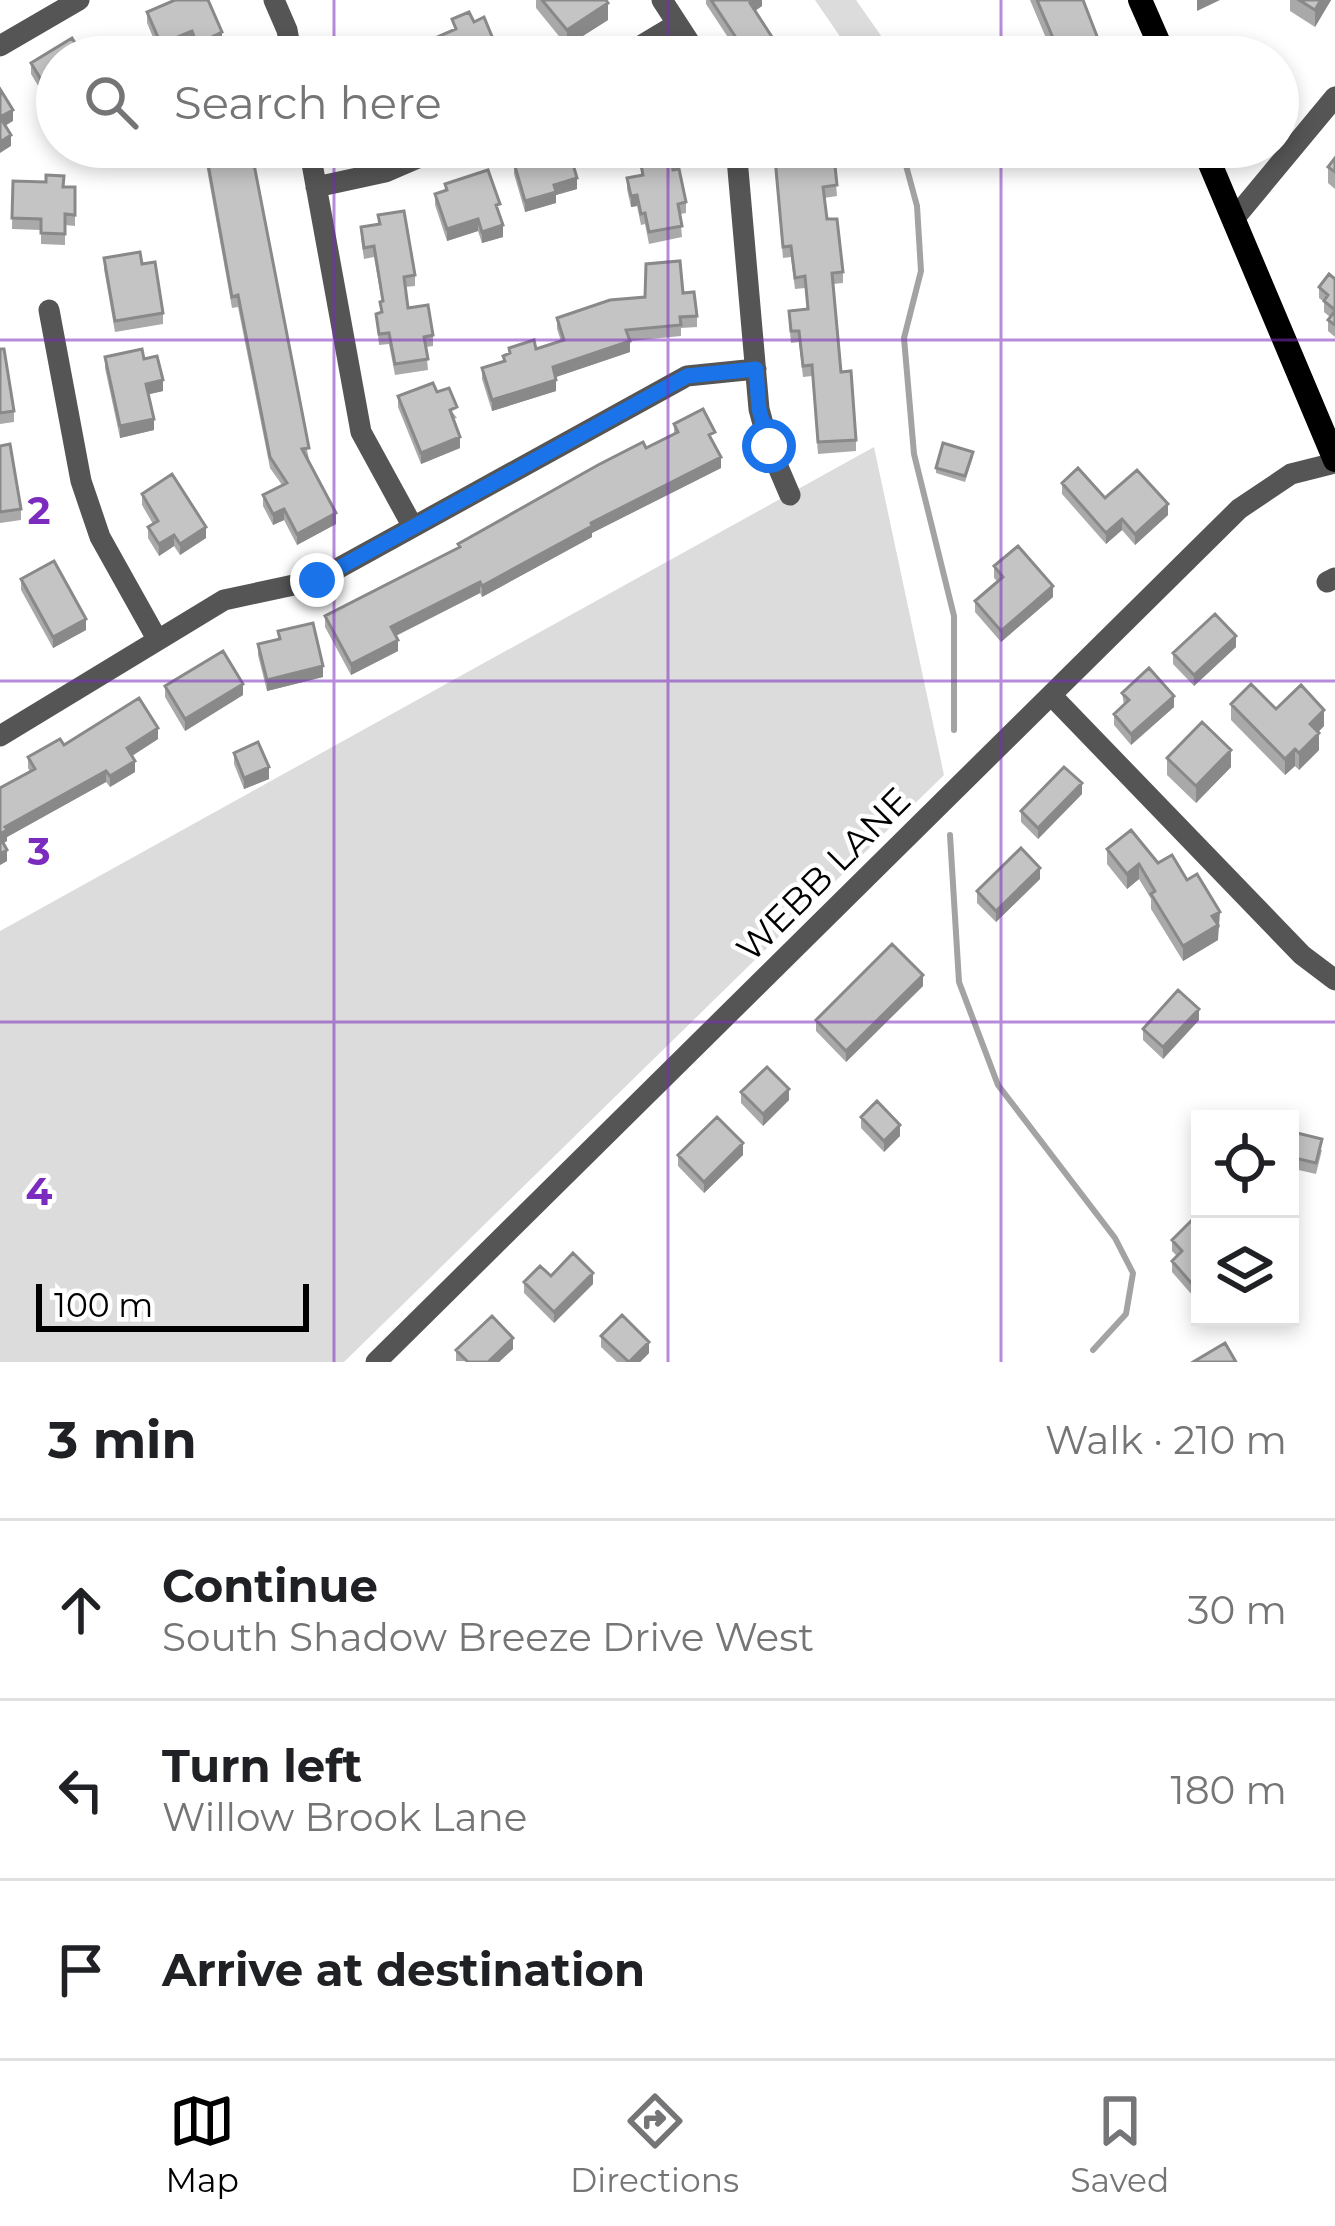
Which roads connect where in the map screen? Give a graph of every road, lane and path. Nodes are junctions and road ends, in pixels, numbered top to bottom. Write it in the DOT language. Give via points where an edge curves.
graph roads {
  1 [pos="79,0"];
  2 [pos="274,0"];
  3 [pos="662,0"];
  4 [pos="1140,0"];
  5 [pos="677,24"];
  6 [pos="288,36"];
  7 [pos="657,36"];
  8 [pos="685,36"];
  9 [pos="1156,36"];
  10 [pos="0,46"];
  11 [pos="1335,97"];
  12 [pos="1299,140"];
  13 [pos="312,168"];
  14 [pos="394,168"];
  15 [pos="738,168"];
  16 [pos="1212,168"];
  17 [pos="1276,168"];
  18 [pos="316,187"];
  19 [pos="1233,220"];
  20 [pos="50,310"];
  21 [pos="756,369"];
  22 [pos="1327,412"];
  23 [pos="1335,462"];
  24 [pos="790,495"];
  25 [pos="412,527"];
  26 [pos="157,639"];
  27 [pos="1051,695"];
  28 [pos="0,736"];
  29 [pos="1335,980"];
  30 [pos="376,1362"];
  1 -- 10 [label="street"];
  2 -- 6 [label="street"];
  3 -- 5 [label="street"];
  4 -- 9 [label="main road"];
  5 -- 7 [label="street"];
  5 -- 8 [label="street"];
  11 -- 12 [label="street"];
  13 -- 18 [label="street"];
  14 -- 18 [label="street"];
  15 -- 21 [label="street"];
  16 -- 19 [label="main road"];
  17 -- 19 [label="street"];
  18 -- 25 [label="street" via="361,432"];
  19 -- 22 [label="main road"];
  20 -- 26 [label="street" via="81,481 100,537"];
  21 -- 24 [label="street" via="759,409"];
  21 -- 25 [label="street" via="687,376"];
  22 -- 23 [label="main road"];
  23 -- 27 [label="street, WEBB LANE" via="1291,474 1240,509"];
  25 -- 26 [label="street" via="317,580 224,600"];
  26 -- 28 [label="street"];
  27 -- 29 [label="street"];
  27 -- 30 [label="street, WEBB LANE"];
}
